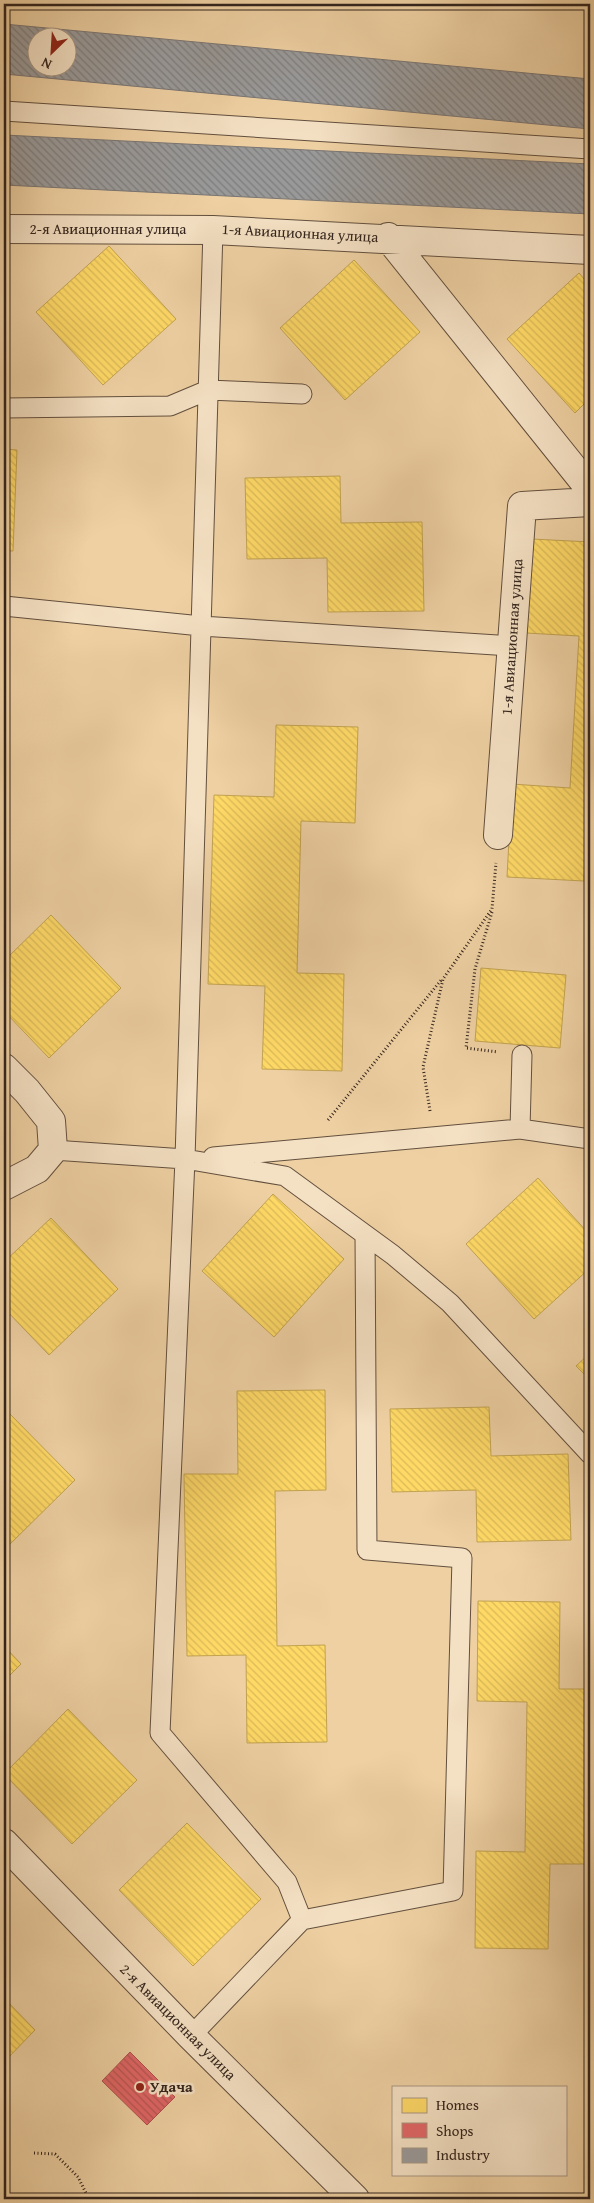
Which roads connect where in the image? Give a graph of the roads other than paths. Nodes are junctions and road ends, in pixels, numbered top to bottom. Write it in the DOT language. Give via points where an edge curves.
graph roads {
  1 [pos="4,111"];
  2 [pos="590,149"];
  3 [pos="4,229"];
  4 [pos="213,230"];
  5 [pos="388,237"];
  6 [pos="590,250"];
  7 [pos="208,390"];
  8 [pos="302,394"];
  9 [pos="4,408"];
  10 [pos="590,489"];
  11 [pos="590,502"];
  12 [pos="4,606"];
  13 [pos="201,626"];
  14 [pos="512,646"];
  15 [pos="498,835"];
  16 [pos="522,1055"];
  17 [pos="4,1068"];
  18 [pos="520,1130"];
  19 [pos="590,1139"];
  20 [pos="53,1150"];
  21 [pos="185,1159"];
  22 [pos="4,1186"];
  23 [pos="365,1235"];
  24 [pos="590,1454"];
  25 [pos="4,1843"];
  26 [pos="302,1920"];
  27 [pos="191,2036"];
  28 [pos="355,2199"];
  1 -- 2 [label="lane"];
  3 -- 4 [label="street, 2-я Авиационная улица"];
  4 -- 5 [label="street, 1-я Авиационная улица"];
  4 -- 7 [label="lane"];
  5 -- 6 [label="street, 1-я Авиационная улица"];
  5 -- 10 [label="street, 1-я Авиационная улица"];
  7 -- 8 [label="lane"];
  7 -- 9 [label="lane" via="170,406"];
  7 -- 13 [label="lane"];
  11 -- 14 [label="street, 1-я Авиационная улица" via="522,506"];
  12 -- 13 [label="lane"];
  13 -- 14 [label="lane"];
  13 -- 21 [label="lane"];
  14 -- 15 [label="street, 1-я Авиационная улица"];
  16 -- 18 [label="lane"];
  17 -- 20 [label="street" via="51,1121"];
  18 -- 19 [label="lane"];
  18 -- 21 [label="lane"];
  20 -- 21 [label="lane"];
  20 -- 22 [label="street" via="37,1170"];
  21 -- 23 [label="lane" via="285,1176"];
  21 -- 26 [label="lane" via="160,1733 288,1882"];
  23 -- 24 [label="lane" via="450,1303"];
  23 -- 26 [label="lane" via="367,1550 462,1558 453,1891"];
  25 -- 27 [label="street, 2-я Авиационная улица"];
  26 -- 27 [label="lane"];
  27 -- 28 [label="street, 2-я Авиационная улица"];
}
